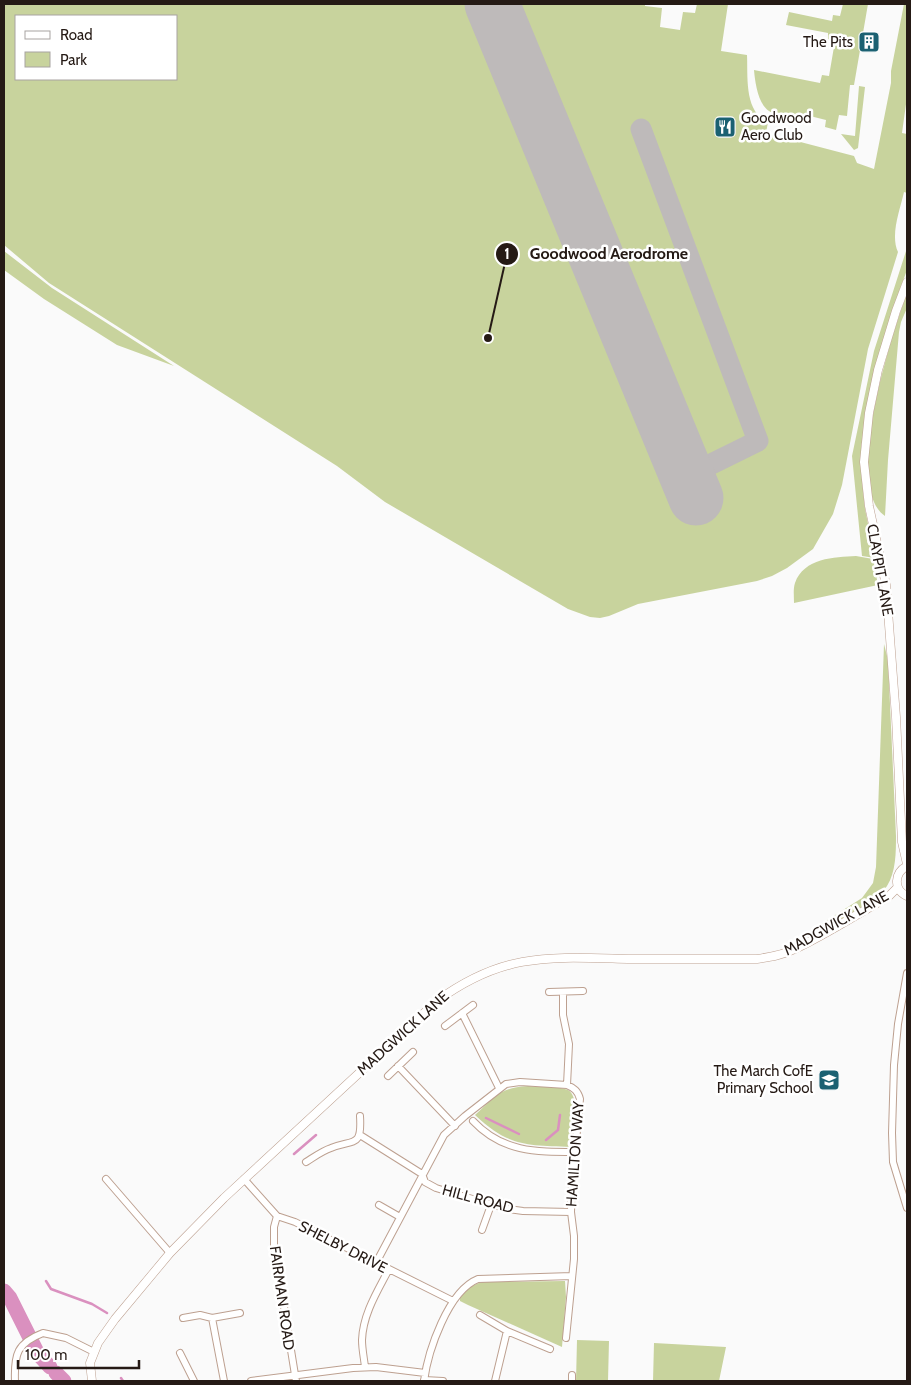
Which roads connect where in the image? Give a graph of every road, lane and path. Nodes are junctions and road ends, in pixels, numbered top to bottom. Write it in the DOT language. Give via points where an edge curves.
graph roads {
  1 [pos="907,282"];
  2 [pos="907,865"];
  3 [pos="898,888"];
  4 [pos="907,896"];
  5 [pos="907,973"];
  6 [pos="583,991"];
  7 [pos="549,992"];
  8 [pos="563,992"];
  9 [pos="474,1006"];
  10 [pos="462,1013"];
  11 [pos="445,1026"];
  12 [pos="413,1052"];
  13 [pos="398,1066"];
  14 [pos="388,1076"];
  15 [pos="567,1084"];
  16 [pos="499,1088"];
  17 [pos="360,1116"];
  18 [pos="473,1121"];
  19 [pos="455,1126"];
  20 [pos="360,1136"];
  21 [pos="575,1152"];
  22 [pos="306,1162"];
  23 [pos="422,1174"];
  24 [pos="106,1179"];
  25 [pos="244,1179"];
  26 [pos="379,1205"];
  27 [pos="491,1205"];
  28 [pos="907,1208"];
  29 [pos="571,1212"];
  30 [pos="277,1216"];
  31 [pos="400,1217"];
  32 [pos="482,1230"];
  33 [pos="170,1253"];
  34 [pos="376,1263"];
  35 [pos="388,1269"];
  36 [pos="572,1276"];
  37 [pos="454,1301"];
  38 [pos="240,1313"];
  39 [pos="480,1315"];
  40 [pos="183,1318"];
  41 [pos="212,1318"];
  42 [pos="507,1331"];
  43 [pos="566,1338"];
  44 [pos="550,1349"];
  45 [pos="94,1352"];
  46 [pos="180,1353"];
  47 [pos="365,1367"];
  48 [pos="424,1378"];
  49 [pos="296,1379"];
  50 [pos="15,1381"];
  51 [pos="92,1381"];
  52 [pos="194,1381"];
  53 [pos="224,1381"];
  54 [pos="250,1381"];
  55 [pos="443,1381"];
  56 [pos="495,1381"];
  1 -- 2 [label="street, CLAYPIT LANE" via="878,370 864,462 869,506 886,585 902,842"];
  2 -- 3 [label="street" via="898,874"];
  3 -- 4 [label="street"];
  3 -- 25 [label="street, MADGWICK LANE" via="888,897 814,939 777,955 757,959 548,958 512,963 465,982 436,1001"];
  5 -- 28 [label="street" via="894,1065 892,1162"];
  6 -- 8 [label="street"];
  7 -- 8 [label="street"];
  8 -- 15 [label="street" via="563,1015 569,1044"];
  9 -- 10 [label="street"];
  10 -- 11 [label="street"];
  10 -- 16 [label="street"];
  12 -- 13 [label="street"];
  13 -- 14 [label="street"];
  13 -- 19 [label="street"];
  15 -- 16 [label="street, HAMILTON WAY" via="514,1082"];
  15 -- 21 [label="street, HAMILTON WAY" via="579,1093 580,1099"];
  16 -- 19 [label="street, HAMILTON WAY"];
  17 -- 20 [label="street"];
  18 -- 21 [label="street" via="500,1142 515,1147"];
  19 -- 23 [label="street, HAMILTON WAY" via="444,1135"];
  20 -- 22 [label="street" via="348,1144 331,1147"];
  20 -- 23 [label="street, HILL ROAD"];
  21 -- 29 [label="street, HAMILTON WAY"];
  23 -- 27 [label="street, HILL ROAD" via="422,1179 429,1185"];
  23 -- 31 [label="street, HAMILTON WAY"];
  24 -- 33 [label="street"];
  25 -- 30 [label="street, SHELBY DRIVE"];
  25 -- 33 [label="street, MADGWICK LANE"];
  26 -- 31 [label="street"];
  27 -- 29 [label="street, HILL ROAD" via="523,1211"];
  27 -- 32 [label="street"];
  29 -- 36 [label="street, HAMILTON WAY" via="574,1236"];
  30 -- 34 [label="street, SHELBY DRIVE" via="296,1222"];
  30 -- 49 [label="street, FAIRMAN ROAD" via="274,1245"];
  31 -- 34 [label="street, HAMILTON WAY"];
  33 -- 45 [label="street, MADGWICK LANE" via="114,1319"];
  34 -- 35 [label="street, SHELBY DRIVE"];
  35 -- 37 [label="street, SHELBY DRIVE"];
  35 -- 47 [label="street" via="364,1324"];
  36 -- 37 [label="street" via="478,1279 469,1283"];
  36 -- 43 [label="street, HAMILTON WAY"];
  37 -- 48 [label="street" via="431,1350"];
  38 -- 41 [label="street"];
  39 -- 42 [label="street"];
  40 -- 41 [label="street" via="200,1315"];
  41 -- 53 [label="street"];
  42 -- 44 [label="street"];
  42 -- 56 [label="street"];
  45 -- 50 [label="street" via="57,1335 38,1335 23,1343 16,1356"];
  45 -- 51 [label="street, MADGWICK LANE" via="90,1363"];
  46 -- 52 [label="street"];
  47 -- 48 [label="street"];
  47 -- 49 [label="street"];
  48 -- 55 [label="street"];
  49 -- 54 [label="street"];
}
